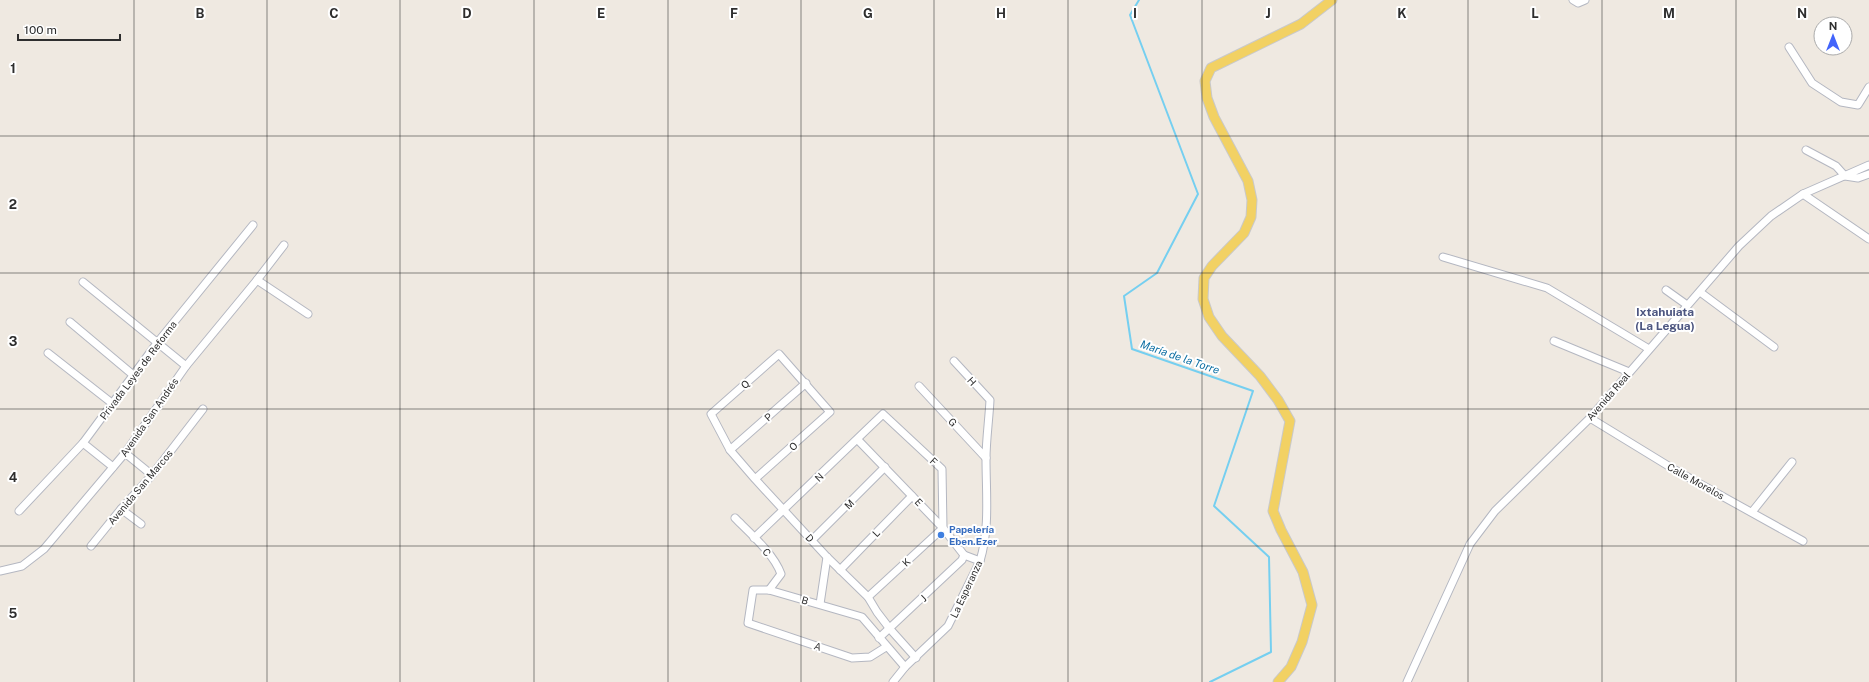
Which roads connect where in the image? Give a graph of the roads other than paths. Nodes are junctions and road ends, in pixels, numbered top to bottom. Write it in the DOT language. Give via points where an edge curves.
graph roads {
  1 [pos="1332,0"];
  2 [pos="1573,0"];
  3 [pos="1585,0"];
  4 [pos="1789,47"];
  5 [pos="1869,87"];
  6 [pos="1806,150"];
  7 [pos="1869,165"];
  8 [pos="1869,174"];
  9 [pos="1844,176"];
  10 [pos="1803,194"];
  11 [pos="253,225"];
  12 [pos="1869,239"];
  13 [pos="284,245"];
  14 [pos="1444,257"];
  15 [pos="257,280"];
  16 [pos="83,282"];
  17 [pos="1666,290"];
  18 [pos="1700,292"];
  19 [pos="1688,306"];
  20 [pos="308,314"];
  21 [pos="70,322"];
  22 [pos="1554,341"];
  23 [pos="157,343"];
  24 [pos="1774,347"];
  25 [pos="1649,349"];
  26 [pos="48,353"];
  27 [pos="954,361"];
  28 [pos="186,366"];
  29 [pos="1629,372"];
  30 [pos="132,374"];
  31 [pos="806,384"];
  32 [pos="919,386"];
  33 [pos="990,400"];
  34 [pos="113,404"];
  35 [pos="203,409"];
  36 [pos="711,414"];
  37 [pos="883,414"];
  38 [pos="1590,418"];
  39 [pos="858,440"];
  40 [pos="83,443"];
  41 [pos="730,450"];
  42 [pos="125,453"];
  43 [pos="986,458"];
  44 [pos="1792,462"];
  45 [pos="113,467"];
  46 [pos="886,467"];
  47 [pos="152,476"];
  48 [pos="755,479"];
  49 [pos="912,496"];
  50 [pos="120,509"];
  51 [pos="784,510"];
  52 [pos="19,511"];
  53 [pos="1752,512"];
  54 [pos="735,518"];
  55 [pos="142,524"];
  56 [pos="943,528"];
  57 [pos="754,538"];
  58 [pos="812,540"];
  59 [pos="1803,541"];
  60 [pos="91,546"];
  61 [pos="964,555"];
  62 [pos="827,557"];
  63 [pos="980,561"];
  64 [pos="840,570"];
  65 [pos="0,571"];
  66 [pos="769,590"];
  67 [pos="868,597"];
  68 [pos="820,604"];
  69 [pos="748,623"];
  70 [pos="890,629"];
  71 [pos="879,638"];
  72 [pos="886,647"];
  73 [pos="916,658"];
  74 [pos="905,667"];
  75 [pos="893,682"];
  76 [pos="1278,682"];
  77 [pos="1407,682"];
  1 -- 76 [label="main road" via="1301,24 1211,68 1205,81 1207,98 1214,117 1248,180 1252,200 1251,217 1244,233 1204,278 1203,299 1209,317 1222,336 1260,376 1290,421 1273,511 1303,572 1312,605 1302,642 1291,667"];
  2 -- 3 [label="street" via="1578,3"];
  4 -- 5 [label="street" via="1812,83 1841,102 1858,106"];
  6 -- 9 [label="street" via="1836,166"];
  7 -- 9 [label="street, Avenida Real"];
  8 -- 9 [label="street" via="1858,178"];
  9 -- 10 [label="street, Avenida Real"];
  10 -- 12 [label="street"];
  10 -- 18 [label="street, Avenida Real" via="1771,216 1739,246"];
  11 -- 23 [label="street, Privada Leyes de Reforma"];
  13 -- 15 [label="street, Avenida San Andrés"];
  14 -- 25 [label="street" via="1547,288"];
  15 -- 20 [label="street"];
  15 -- 28 [label="street, Avenida San Andrés"];
  16 -- 23 [label="street"];
  17 -- 19 [label="street"];
  18 -- 19 [label="street, Avenida Real"];
  18 -- 24 [label="street"];
  19 -- 25 [label="street, Avenida Real"];
  21 -- 30 [label="street"];
  22 -- 29 [label="street"];
  23 -- 28 [label="street"];
  23 -- 30 [label="street, Privada Leyes de Reforma"];
  25 -- 29 [label="street, Avenida Real"];
  26 -- 34 [label="street"];
  27 -- 33 [label="street, H"];
  28 -- 42 [label="street, Avenida San Andrés"];
  29 -- 38 [label="street, Avenida Real"];
  30 -- 34 [label="street, Privada Leyes de Reforma"];
  31 -- 36 [label="street, Q" via="779,354"];
  31 -- 41 [label="street, P"];
  31 -- 48 [label="street, O" via="830,412"];
  32 -- 43 [label="street, G"];
  33 -- 43 [label="street, La Esperanza"];
  34 -- 40 [label="street, Privada Leyes de Reforma"];
  35 -- 47 [label="street, Avenida San Marcos"];
  36 -- 41 [label="street, D"];
  37 -- 39 [label="street, N"];
  37 -- 56 [label="street, F" via="942,469"];
  38 -- 53 [label="street, Calle Morelos" via="1675,470"];
  38 -- 77 [label="street, Avenida Real" via="1496,511 1474,538"];
  39 -- 46 [label="street, E"];
  39 -- 51 [label="street, N"];
  40 -- 45 [label="street"];
  40 -- 52 [label="street, Privada Leyes de Reforma"];
  41 -- 48 [label="street, D"];
  42 -- 45 [label="street, Avenida San Andrés"];
  42 -- 47 [label="street"];
  43 -- 63 [label="street, La Esperanza" via="987,514 984,550"];
  44 -- 53 [label="street"];
  45 -- 65 [label="street, Avenida San Andrés" via="44,549 22,566"];
  46 -- 49 [label="street, E"];
  46 -- 58 [label="street, M"];
  47 -- 50 [label="street, Avenida San Marcos"];
  48 -- 51 [label="street, D"];
  49 -- 56 [label="street, E"];
  49 -- 64 [label="street, L"];
  50 -- 55 [label="street"];
  50 -- 60 [label="street, Avenida San Marcos"];
  51 -- 57 [label="street, N"];
  51 -- 58 [label="street, D"];
  53 -- 59 [label="street, Calle Morelos"];
  54 -- 57 [label="street, C"];
  56 -- 61 [label="street, E"];
  56 -- 67 [label="street, K"];
  57 -- 66 [label="street, C" via="779,567 781,574"];
  58 -- 62 [label="street, D"];
  61 -- 63 [label="street"];
  61 -- 70 [label="street, J" via="962,560"];
  62 -- 64 [label="street, D"];
  62 -- 68 [label="street"];
  63 -- 73 [label="street, La Esperanza" via="948,626"];
  64 -- 67 [label="street, D"];
  66 -- 68 [label="street, B"];
  66 -- 69 [label="street, B" via="752,590"];
  67 -- 70 [label="street, D"];
  68 -- 71 [label="street, B" via="862,617"];
  69 -- 72 [label="street, A" via="852,658 870,657"];
  70 -- 71 [label="street, J"];
  70 -- 73 [label="street, D"];
  71 -- 72 [label="street"];
  72 -- 74 [label="street"];
  73 -- 74 [label="street, La Esperanza"];
  74 -- 75 [label="street, La Esperanza"];
}
